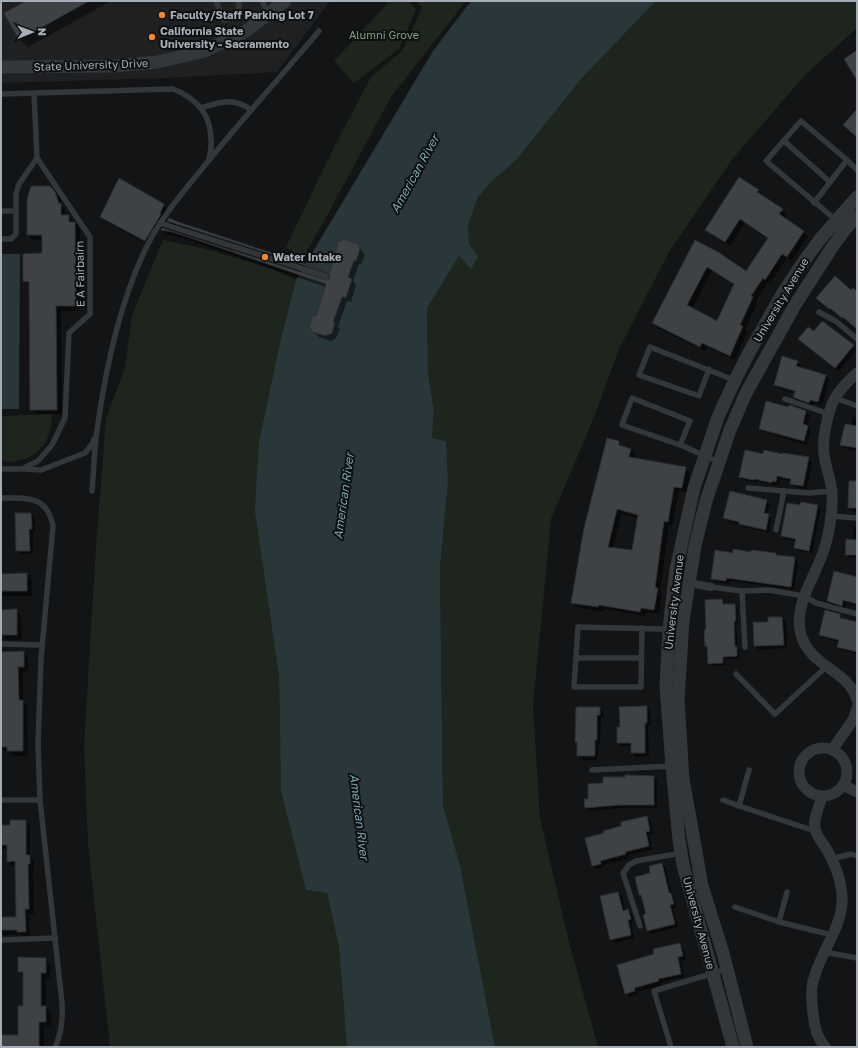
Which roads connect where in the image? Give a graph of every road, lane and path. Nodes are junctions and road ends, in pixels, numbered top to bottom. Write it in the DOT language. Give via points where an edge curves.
graph roads {
  1 [pos="216,1"];
  2 [pos="238,1"];
  3 [pos="262,1"];
  4 [pos="285,1"];
  5 [pos="268,14"];
  6 [pos="319,32"];
  7 [pos="1,67"];
  8 [pos="34,93"];
  9 [pos="1,94"];
  10 [pos="201,108"];
  11 [pos="251,110"];
  12 [pos="784,141"];
  13 [pos="37,158"];
  14 [pos="209,159"];
  15 [pos="847,160"];
  16 [pos="857,170"];
  17 [pos="830,182"];
  18 [pos="857,197"];
  19 [pos="814,203"];
  20 [pos="1,211"];
  21 [pos="16,211"];
  22 [pos="857,216"];
  23 [pos="160,223"];
  24 [pos="841,224"];
  25 [pos="1,239"];
  26 [pos="326,276"];
  27 [pos="819,312"];
  28 [pos="857,339"];
  29 [pos="709,369"];
  30 [pos="857,373"];
  31 [pos="735,380"];
  32 [pos="835,398"];
  33 [pos="784,399"];
  34 [pos="857,406"];
  35 [pos="830,414"];
  36 [pos="97,431"];
  37 [pos="680,445"];
  38 [pos="704,456"];
  39 [pos="718,462"];
  40 [pos="1,469"];
  41 [pos="22,469"];
  42 [pos="748,488"];
  43 [pos="92,491"];
  44 [pos="784,491"];
  45 [pos="832,492"];
  46 [pos="1,498"];
  47 [pos="831,516"];
  48 [pos="857,518"];
  49 [pos="776,530"];
  50 [pos="689,582"];
  51 [pos="711,587"];
  52 [pos="742,591"];
  53 [pos="804,596"];
  54 [pos="857,614"];
  55 [pos="642,628"];
  56 [pos="676,629"];
  57 [pos="1,644"];
  58 [pos="42,645"];
  59 [pos="745,648"];
  60 [pos="576,658"];
  61 [pos="641,658"];
  62 [pos="826,667"];
  63 [pos="736,674"];
  64 [pos="857,700"];
  65 [pos="856,714"];
  66 [pos="832,750"];
  67 [pos="677,766"];
  68 [pos="592,770"];
  69 [pos="750,770"];
  70 [pos="843,785"];
  71 [pos="857,792"];
  72 [pos="822,797"];
  73 [pos="1,800"];
  74 [pos="40,800"];
  75 [pos="723,800"];
  76 [pos="739,806"];
  77 [pos="816,831"];
  78 [pos="681,853"];
  79 [pos="857,856"];
  80 [pos="831,859"];
  81 [pos="786,892"];
  82 [pos="735,907"];
  83 [pos="779,922"];
  84 [pos="640,926"];
  85 [pos="832,935"];
  86 [pos="55,938"];
  87 [pos="1,940"];
  88 [pos="824,952"];
  89 [pos="857,958"];
  90 [pos="727,969"];
  91 [pos="712,973"];
  92 [pos="55,1047"];
  93 [pos="671,1047"];
  94 [pos="733,1047"];
  95 [pos="747,1047"];
  96 [pos="825,1047"];
  1 -- 2 [label="lane" via="224,20 238,14"];
  3 -- 5 [label="lane"];
  4 -- 5 [label="street, State University Drive"];
  5 -- 7 [label="street, State University Drive" via="246,31 205,52 158,62 113,66"];
  6 -- 11 [label="lane"];
  8 -- 9 [label="lane"];
  8 -- 10 [label="lane" via="173,89 193,99"];
  8 -- 13 [label="lane"];
  10 -- 11 [label="lane" via="219,102 234,102 243,104"];
  10 -- 14 [label="lane" via="210,126 212,141"];
  11 -- 14 [label="lane"];
  12 -- 15 [label="lane" via="801,121"];
  12 -- 17 [label="lane"];
  12 -- 19 [label="lane" via="766,161"];
  13 -- 21 [label="lane" via="19,184"];
  13 -- 41 [label="lane, E A Fairbairn" via="90,236 90,314 69,332 64,418 52,445 43,456"];
  14 -- 23 [label="lane"];
  15 -- 16 [label="lane"];
  15 -- 17 [label="lane"];
  17 -- 19 [label="lane"];
  18 -- 24 [label="street, University Avenue"];
  19 -- 24 [label="lane"];
  20 -- 21 [label="lane"];
  21 -- 25 [label="lane" via="16,234 11,239"];
  22 -- 24 [label="street, University Avenue"];
  23 -- 26 [label="lane"];
  23 -- 36 [label="lane" via="144,252 120,315 107,370"];
  24 -- 31 [label="street, University Avenue" via="807,257 784,291"];
  24 -- 39 [label="street, University Avenue" via="762,362 733,422"];
  27 -- 28 [label="lane" via="837,322"];
  29 -- 29 [label="lane" via="650,347 639,375 699,396"];
  29 -- 31 [label="lane"];
  30 -- 32 [label="street" via="848,380"];
  31 -- 38 [label="street, University Avenue"];
  32 -- 34 [label="lane"];
  32 -- 35 [label="street"];
  33 -- 35 [label="lane"];
  35 -- 45 [label="street" via="824,434 824,454"];
  36 -- 41 [label="lane" via="93,444 84,453 41,470"];
  36 -- 43 [label="lane"];
  37 -- 37 [label="lane" via="622,425 632,398 690,420"];
  37 -- 38 [label="lane"];
  38 -- 39 [label="lane"];
  38 -- 56 [label="street, University Avenue" via="694,488 676,569"];
  39 -- 50 [label="street, University Avenue" via="695,546"];
  40 -- 41 [label="lane, E A Fairbairn"];
  42 -- 44 [label="lane"];
  44 -- 45 [label="lane"];
  44 -- 49 [label="lane"];
  45 -- 47 [label="street"];
  46 -- 58 [label="lane" via="32,499 43,504 51,517 53,526"];
  47 -- 48 [label="lane"];
  47 -- 53 [label="street" via="826,544"];
  50 -- 51 [label="street"];
  50 -- 56 [label="street, University Avenue"];
  51 -- 52 [label="lane"];
  52 -- 53 [label="lane" via="769,590"];
  52 -- 59 [label="lane"];
  53 -- 54 [label="lane" via="816,603"];
  53 -- 62 [label="street" via="801,634 806,647"];
  55 -- 56 [label="lane"];
  55 -- 60 [label="lane" via="578,627"];
  55 -- 61 [label="lane"];
  56 -- 67 [label="street, University Avenue" via="666,686"];
  57 -- 58 [label="lane"];
  58 -- 74 [label="lane" via="38,737"];
  60 -- 61 [label="lane"];
  60 -- 61 [label="lane" via="574,687 641,687"];
  62 -- 63 [label="lane" via="775,714"];
  62 -- 64 [label="street" via="847,681 854,690"];
  65 -- 66 [label="street"];
  66 -- 70 [label="street" via="846,765 847,775"];
  66 -- 72 [label="street" via="824,748 808,753 799,767 798,775 804,787 813,795"];
  67 -- 68 [label="lane"];
  67 -- 78 [label="street, University Avenue"];
  67 -- 90 [label="street, University Avenue" via="683,779 702,886"];
  69 -- 76 [label="lane"];
  70 -- 71 [label="street"];
  70 -- 72 [label="street" via="834,794"];
  72 -- 77 [label="street" via="815,824"];
  73 -- 74 [label="lane"];
  74 -- 86 [label="lane"];
  75 -- 76 [label="lane"];
  76 -- 77 [label="lane"];
  77 -- 80 [label="street"];
  78 -- 84 [label="lane" via="636,861 629,865 624,873"];
  78 -- 91 [label="street, University Avenue"];
  79 -- 80 [label="lane" via="851,854"];
  80 -- 85 [label="street" via="839,880 842,902"];
  81 -- 83 [label="lane"];
  82 -- 83 [label="lane"];
  83 -- 85 [label="lane"];
  85 -- 88 [label="street"];
  86 -- 87 [label="lane"];
  86 -- 92 [label="lane" via="63,1018"];
  88 -- 89 [label="lane"];
  88 -- 96 [label="street" via="811,996 813,1022"];
  90 -- 91 [label="lane"];
  90 -- 95 [label="street, University Avenue"];
  91 -- 93 [label="lane" via="654,991"];
  91 -- 94 [label="street, University Avenue"];
}
